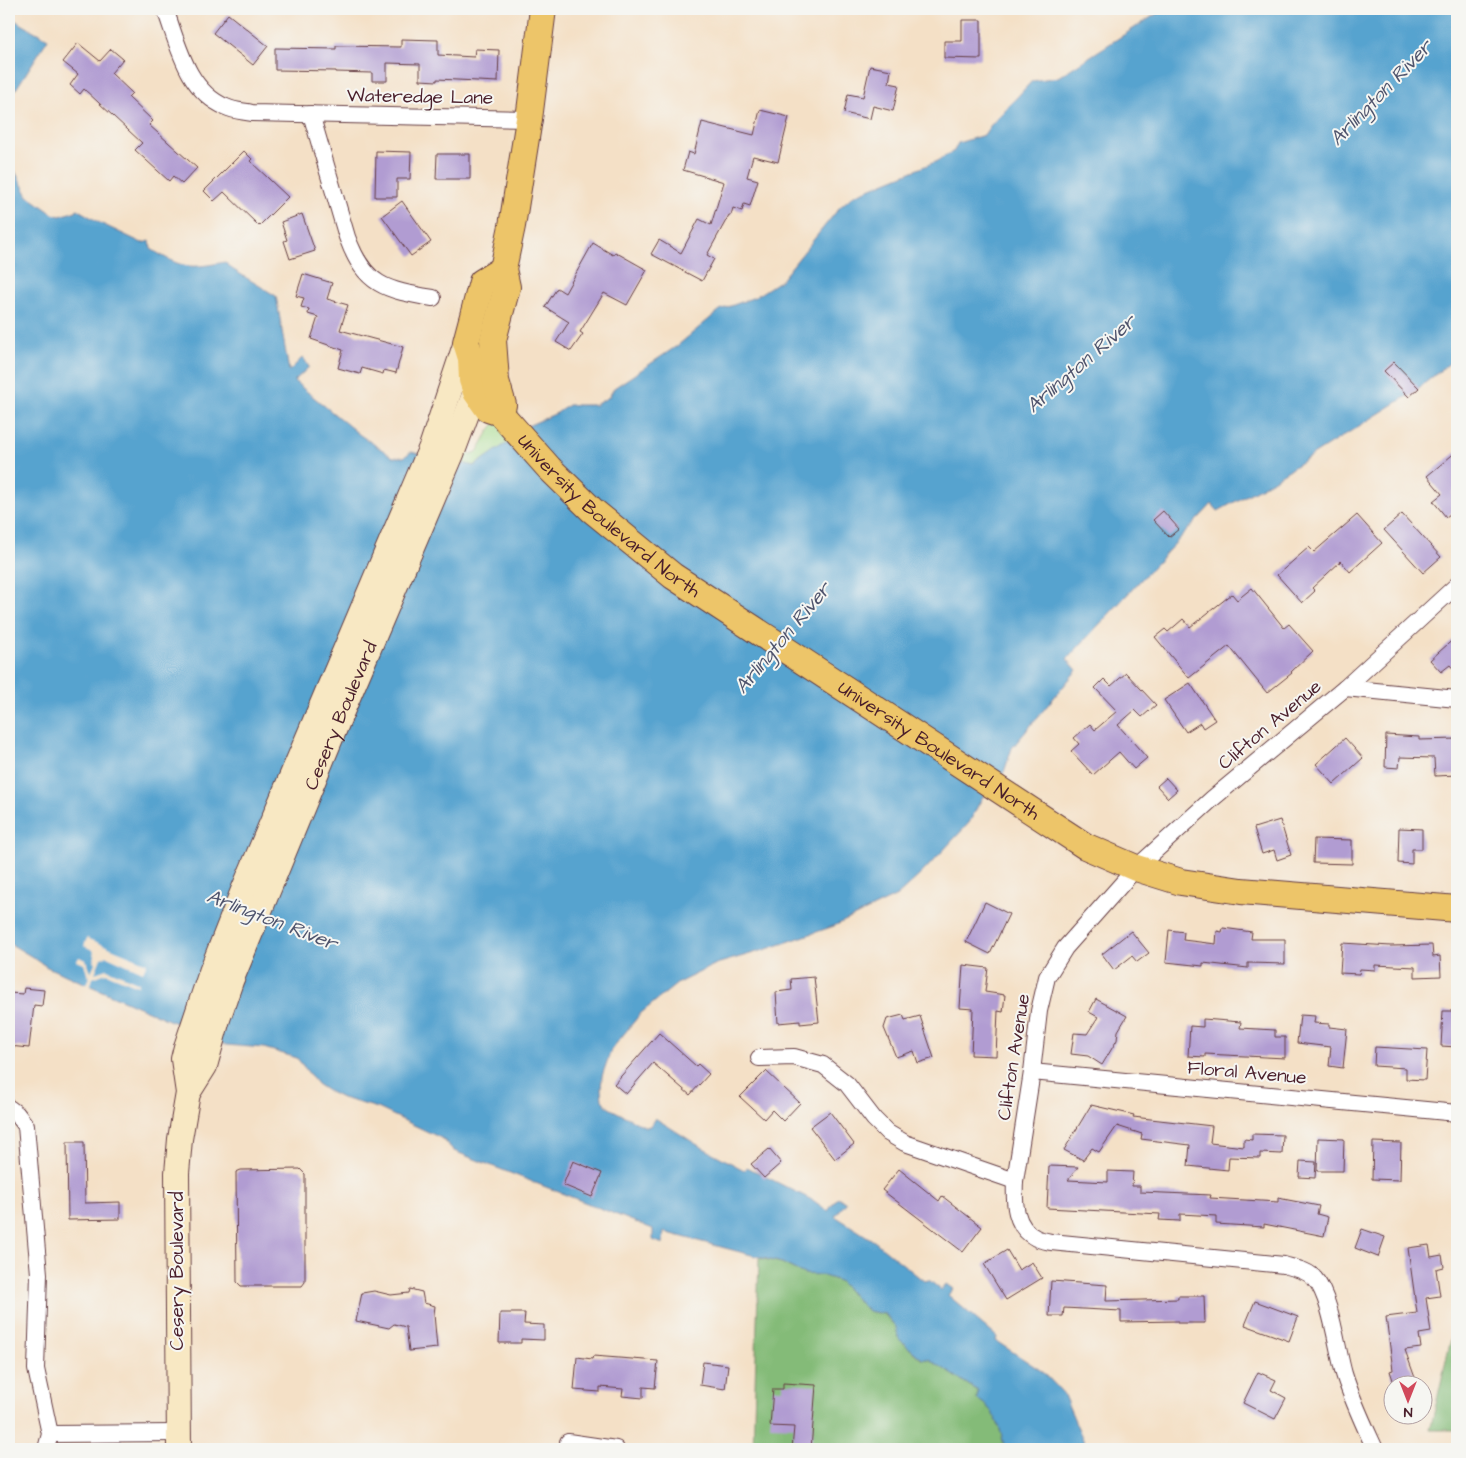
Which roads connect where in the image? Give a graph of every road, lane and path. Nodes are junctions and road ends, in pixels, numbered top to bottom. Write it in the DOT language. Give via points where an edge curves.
graph roads {
  1 [pos="165,9"];
  2 [pos="542,9"];
  3 [pos="311,114"];
  4 [pos="529,119"];
  5 [pos="503,269"];
  6 [pos="432,298"];
  7 [pos="493,340"];
  8 [pos="466,342"];
  9 [pos="476,392"];
  10 [pos="500,413"];
  11 [pos="441,451"];
  12 [pos="1457,585"];
  13 [pos="1345,688"];
  14 [pos="1457,698"];
  15 [pos="1136,868"];
  16 [pos="1457,909"];
  17 [pos="759,1058"];
  18 [pos="1032,1072"];
  19 [pos="9,1108"];
  20 [pos="1457,1113"];
  21 [pos="1015,1181"];
  22 [pos="178,1441"];
  23 [pos="48,1442"];
  24 [pos="569,1449"];
  25 [pos="616,1449"];
  26 [pos="1375,1449"];
  1 -- 3 [label="street, Wateredge Lane" via="186,68 205,94 225,107 252,113"];
  2 -- 4 [label="main road"];
  3 -- 4 [label="street, Wateredge Lane"];
  3 -- 6 [label="street" via="354,255 367,274 382,286"];
  4 -- 5 [label="main road"];
  5 -- 7 [label="main road" via="507,287"];
  5 -- 8 [label="main road" via="482,282"];
  7 -- 9 [label="main road, Cesery Boulevard"];
  7 -- 10 [label="main road" via="495,374 503,405"];
  8 -- 9 [label="main road"];
  8 -- 11 [label="main road, Cesery Boulevard"];
  9 -- 10 [label="main road, University Boulevard North" via="488,408"];
  9 -- 11 [label="main road, Cesery Boulevard"];
  10 -- 15 [label="main road, University Boulevard North" via="592,510 673,576 1085,846"];
  11 -- 22 [label="main road, Cesery Boulevard" via="338,721 218,1019 197,1050 205,1066 188,1093 177,1173"];
  12 -- 13 [label="street, Clifton Avenue"];
  13 -- 14 [label="street"];
  13 -- 15 [label="street, Clifton Avenue" via="1212,799"];
  15 -- 16 [label="main road, University Boulevard North" via="1181,882 1241,891"];
  15 -- 18 [label="street, Clifton Avenue" via="1065,948 1047,977 1039,1011"];
  17 -- 21 [label="street" via="794,1056 823,1064 847,1084 888,1133 905,1143"];
  18 -- 20 [label="street, Floral Avenue"];
  18 -- 21 [label="street, Clifton Avenue"];
  19 -- 23 [label="street" via="26,1126 39,1274 36,1369"];
  21 -- 26 [label="street, Clifton Avenue" via="1016,1215 1035,1238 1284,1265 1314,1277 1324,1291 1344,1374"];
  22 -- 23 [label="street"];
  24 -- 25 [label="street" via="568,1442"];
}
